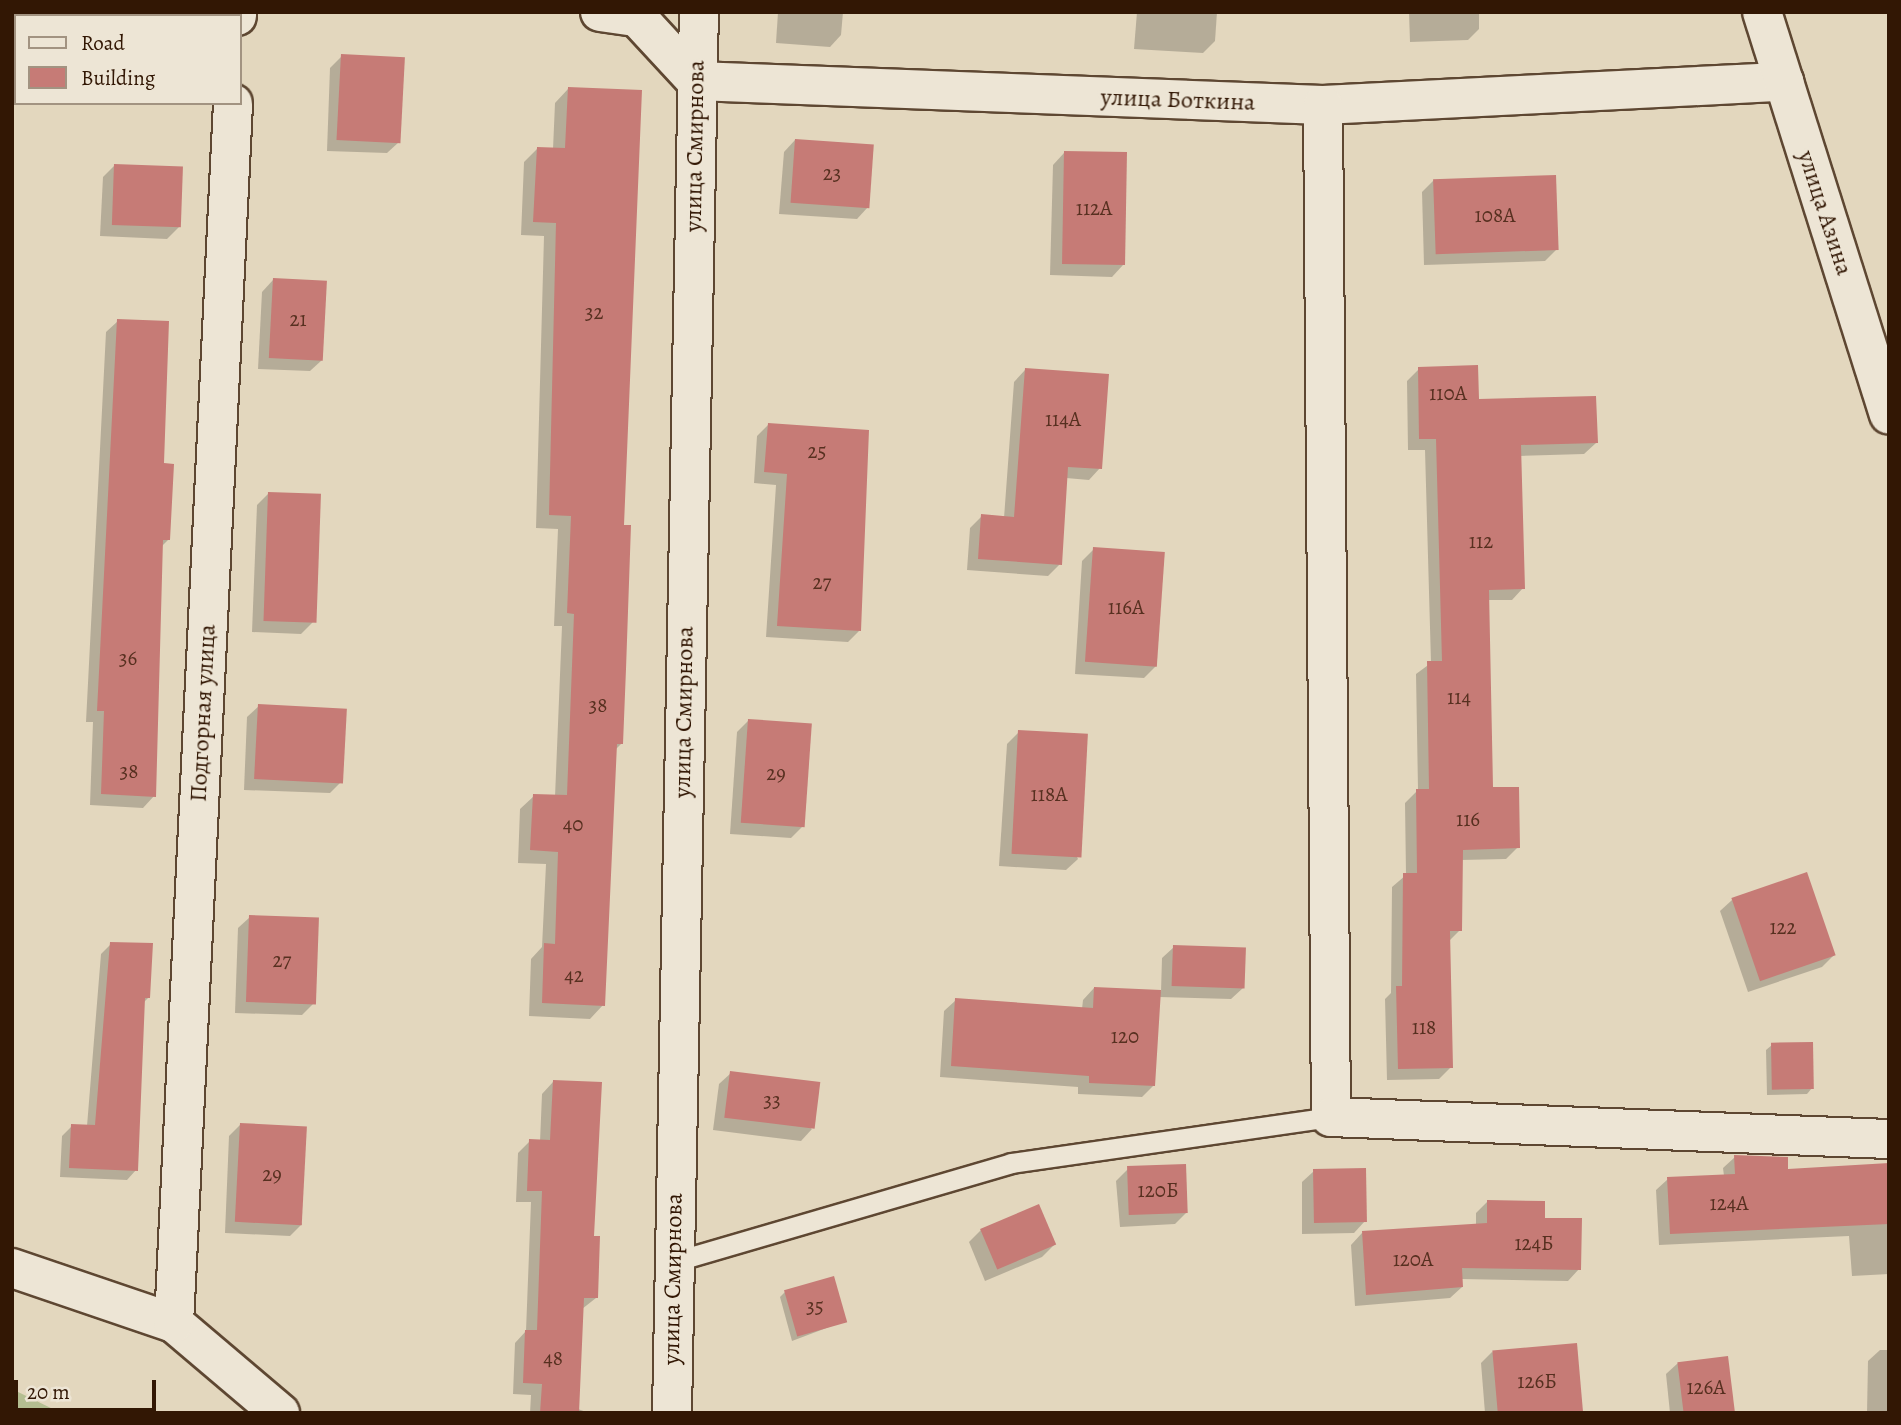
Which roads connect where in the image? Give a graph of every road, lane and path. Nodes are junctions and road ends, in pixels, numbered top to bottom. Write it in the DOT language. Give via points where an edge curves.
graph roads {
  1 [pos="600,12"];
  2 [pos="699,12"];
  3 [pos="1762,12"];
  4 [pos="696,81"];
  5 [pos="1784,82"];
  6 [pos="1323,104"];
  7 [pos="233,105"];
  8 [pos="1889,414"];
  9 [pos="1331,1117"];
  10 [pos="1889,1139"];
  11 [pos="673,1262"];
  12 [pos="12,1268"];
  13 [pos="174,1323"];
  14 [pos="280,1413"];
  15 [pos="672,1413"];
  1 -- 4 [label="street" via="637,17"];
  2 -- 4 [label="street, улица Смирнова"];
  3 -- 5 [label="street, улица Азина"];
  4 -- 6 [label="street, улица Боткина"];
  4 -- 11 [label="street, улица Смирнова"];
  5 -- 6 [label="street, улица Боткина"];
  5 -- 8 [label="street, улица Азина"];
  6 -- 9 [label="street"];
  7 -- 13 [label="street, Подгорная улица"];
  9 -- 10 [label="street"];
  9 -- 11 [label="lane" via="1011,1163"];
  11 -- 15 [label="street, улица Смирнова"];
  12 -- 13 [label="street"];
  13 -- 14 [label="street"];
}
